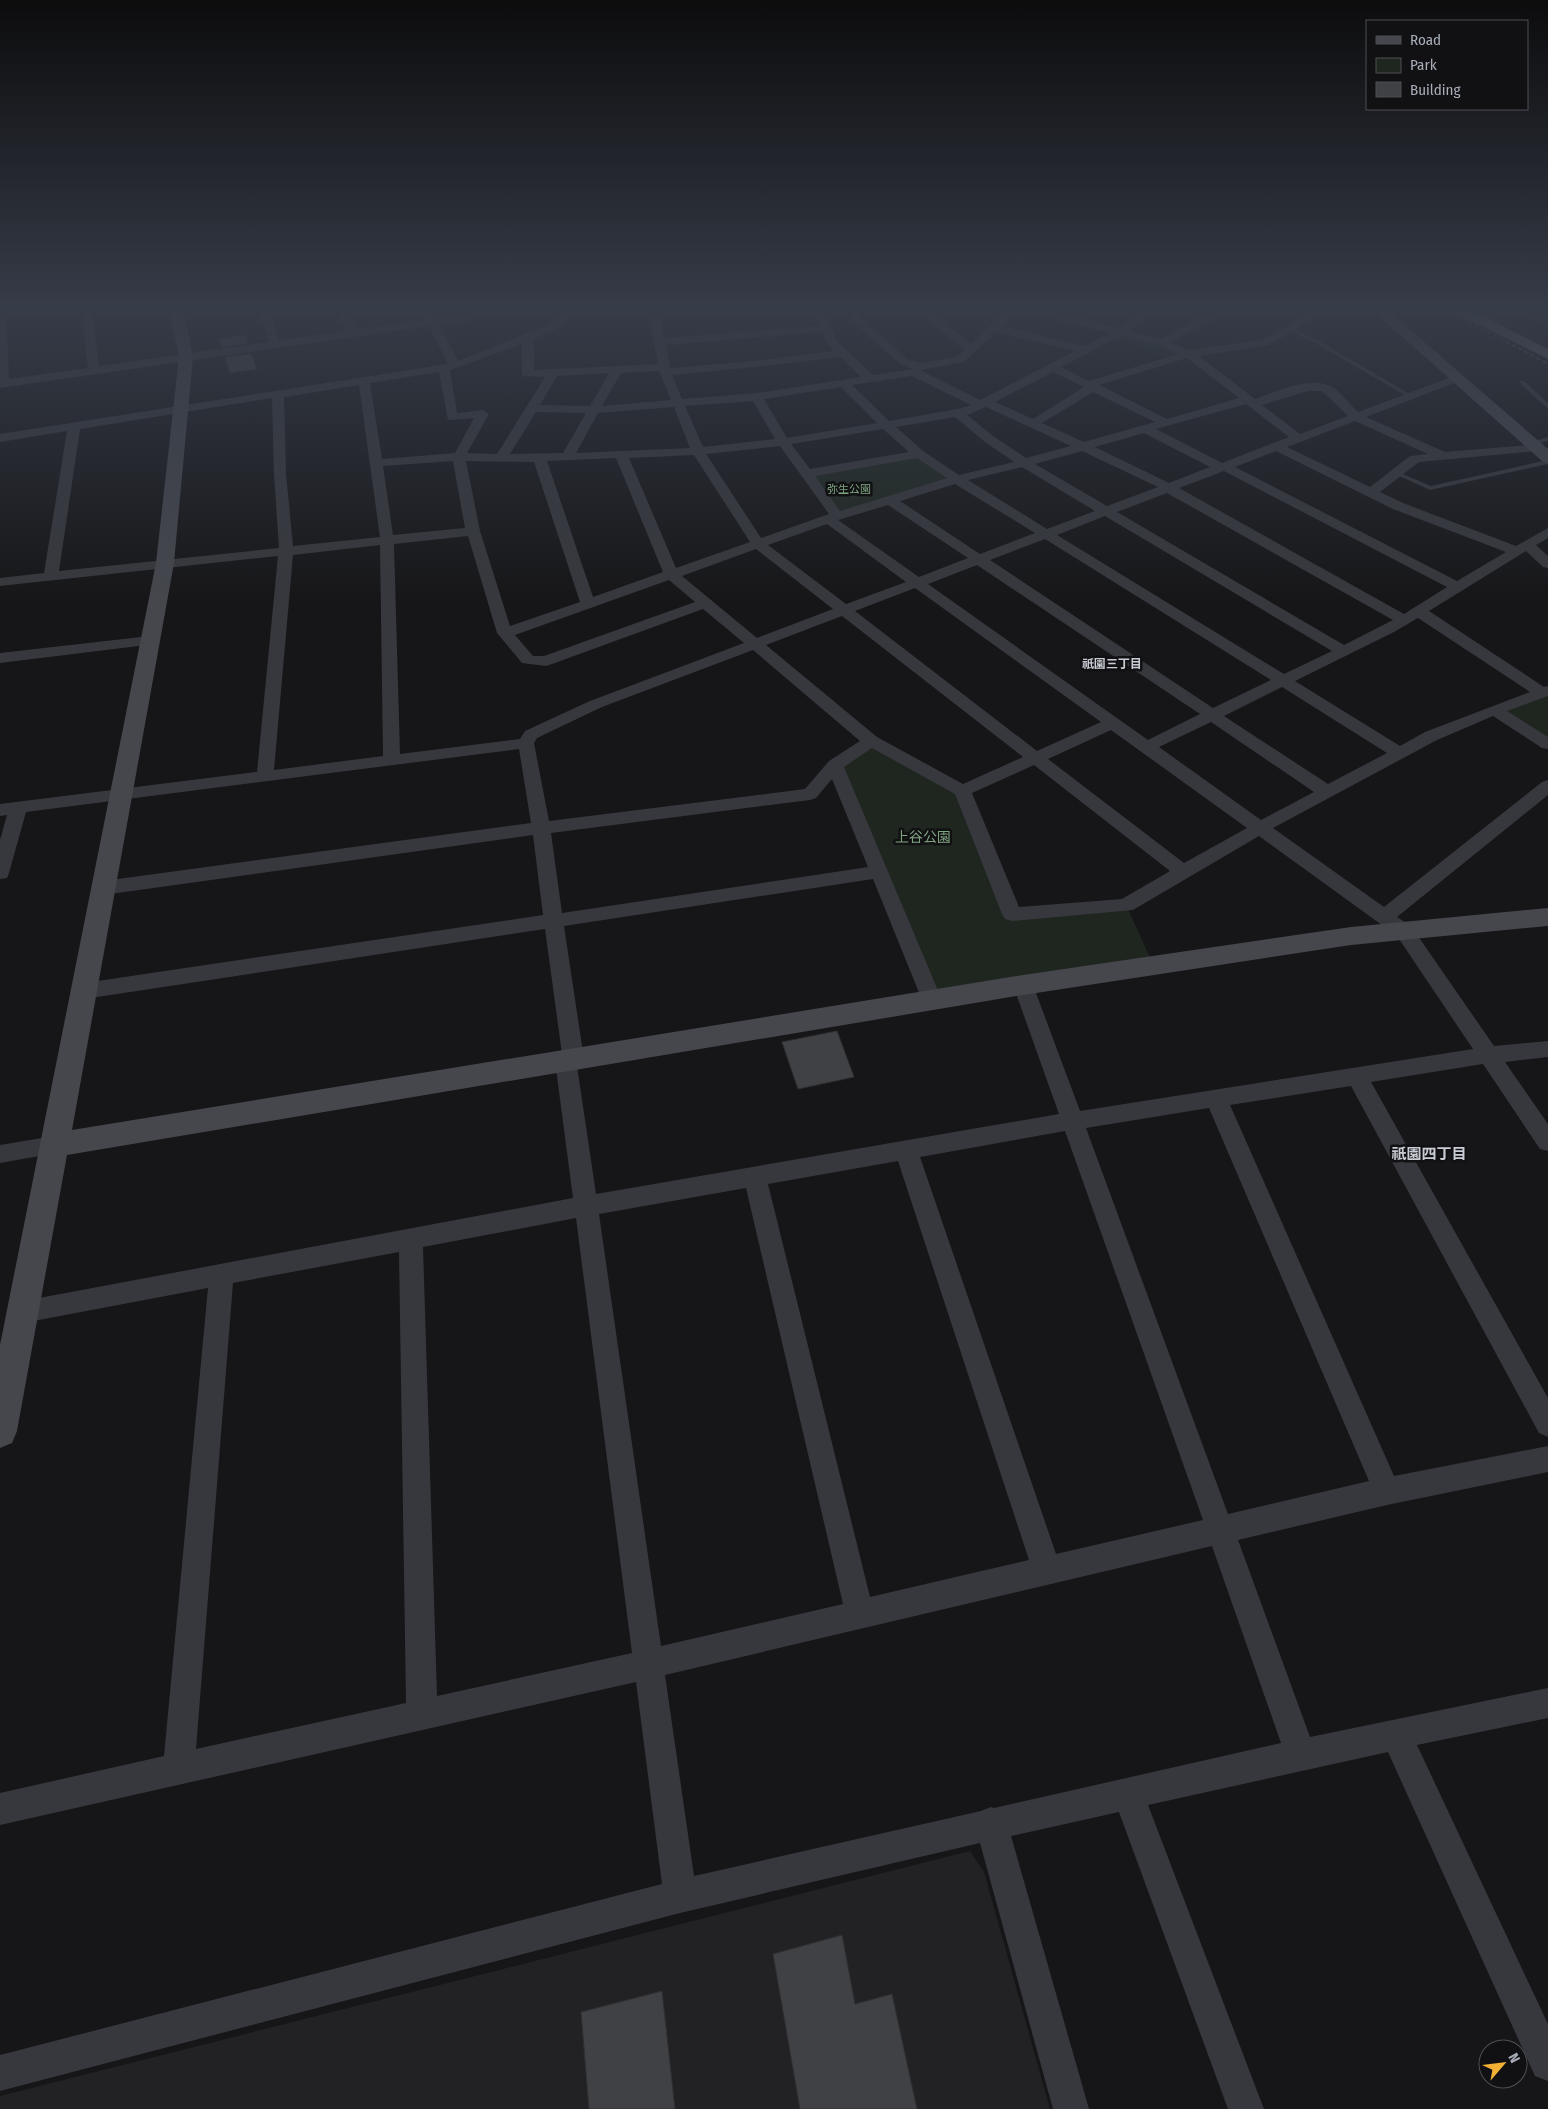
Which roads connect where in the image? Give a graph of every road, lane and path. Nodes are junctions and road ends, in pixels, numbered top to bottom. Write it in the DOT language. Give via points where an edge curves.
graph roads {
  1 [pos="198,406"];
  2 [pos="278,406"];
  3 [pos="368,406"];
  4 [pos="452,406"];
  5 [pos="595,406"];
  6 [pos="644,406"];
  7 [pos="679,406"];
  8 [pos="761,406"];
  9 [pos="867,406"];
  10 [pos="976,406"];
  11 [pos="989,406"];
  12 [pos="1059,406"];
  13 [pos="1132,406"];
  14 [pos="1232,406"];
  15 [pos="1256,406"];
  16 [pos="1345,406"];
  17 [pos="1383,406"];
  18 [pos="1493,406"];
  19 [pos="532,408"];
  20 [pos="181,409"];
  21 [pos="593,410"];
  22 [pos="958,413"];
  23 [pos="1356,417"];
  24 [pos="1166,423"];
  25 [pos="1033,424"];
  26 [pos="886,425"];
  27 [pos="74,426"];
  28 [pos="1146,429"];
  29 [pos="0,438"];
  30 [pos="1299,439"];
  31 [pos="783,442"];
  32 [pos="1538,443"];
  33 [pos="1084,446"];
  34 [pos="1277,447"];
  35 [pos="698,451"];
  36 [pos="919,454"];
  37 [pos="621,455"];
  38 [pos="1443,456"];
  39 [pos="459,457"];
  40 [pos="567,457"];
  41 [pos="501,458"];
  42 [pos="539,458"];
  43 [pos="1548,458"];
  44 [pos="1548,462"];
  45 [pos="375,463"];
  46 [pos="1024,463"];
  47 [pos="1223,467"];
  48 [pos="1396,473"];
  49 [pos="806,474"];
  50 [pos="957,479"];
  51 [pos="1167,488"];
  52 [pos="1370,493"];
  53 [pos="890,500"];
  54 [pos="1107,512"];
  55 [pos="832,518"];
  56 [pos="473,531"];
  57 [pos="1548,532"];
  58 [pos="1045,535"];
  59 [pos="387,540"];
  60 [pos="758,544"];
  61 [pos="1522,548"];
  62 [pos="286,550"];
  63 [pos="979,560"];
  64 [pos="165,563"];
  65 [pos="1548,564"];
  66 [pos="671,574"];
  67 [pos="51,576"];
  68 [pos="0,582"];
  69 [pos="918,583"];
  70 [pos="1456,586"];
  71 [pos="706,603"];
  72 [pos="588,604"];
  73 [pos="845,611"];
  74 [pos="1411,615"];
  75 [pos="505,633"];
  76 [pos="150,641"];
  77 [pos="755,645"];
  78 [pos="1344,651"];
  79 [pos="0,658"];
  80 [pos="1282,681"];
  81 [pos="1545,692"];
  82 [pos="1494,710"];
  83 [pos="1211,715"];
  84 [pos="1112,722"];
  85 [pos="871,741"];
  86 [pos="526,743"];
  87 [pos="1548,744"];
  88 [pos="1146,747"];
  89 [pos="1400,753"];
  90 [pos="1035,758"];
  91 [pos="392,760"];
  92 [pos="835,765"];
  93 [pos="265,776"];
  94 [pos="1548,786"];
  95 [pos="846,790"];
  96 [pos="962,790"];
  97 [pos="1327,792"];
  98 [pos="810,794"];
  99 [pos="121,795"];
  100 [pos="18,808"];
  101 [pos="0,810"];
  102 [pos="541,828"];
  103 [pos="1260,828"];
  104 [pos="879,872"];
  105 [pos="1183,872"];
  106 [pos="0,873"];
  107 [pos="103,888"];
  108 [pos="1548,917"];
  109 [pos="554,921"];
  110 [pos="1394,924"];
  111 [pos="1023,985"];
  112 [pos="84,991"];
  113 [pos="932,1000"];
  114 [pos="1548,1049"];
  115 [pos="1490,1055"];
  116 [pos="569,1060"];
  117 [pos="1357,1077"];
  118 [pos="1216,1099"];
  119 [pos="1072,1121"];
  120 [pos="1548,1142"];
  121 [pos="54,1145"];
  122 [pos="906,1150"];
  123 [pos="0,1154"];
  124 [pos="755,1176"];
  125 [pos="586,1206"];
  126 [pos="411,1238"];
  127 [pos="222,1274"];
  128 [pos="23,1312"];
  129 [pos="1548,1424"];
  130 [pos="0,1431"];
  131 [pos="1548,1459"];
  132 [pos="1387,1491"];
  133 [pos="1220,1531"];
  134 [pos="1047,1571"];
  135 [pos="860,1615"];
  136 [pos="648,1664"];
  137 [pos="1548,1703"];
  138 [pos="422,1715"];
  139 [pos="1396,1734"];
  140 [pos="1300,1754"];
  141 [pos="179,1769"];
  142 [pos="1128,1793"];
  143 [pos="0,1810"];
  144 [pos="990,1823"];
  145 [pos="680,1896"];
  146 [pos="1548,2063"];
  147 [pos="0,2073"];
  148 [pos="1071,2109"];
  149 [pos="1246,2109"];
  1 -- 20 [label="street"];
  2 -- 62 [label="street"];
  3 -- 45 [label="street"];
  4 -- 39 [label="street" via="452,417 483,414"];
  5 -- 21 [label="street"];
  6 -- 21 [label="street"];
  7 -- 35 [label="street"];
  8 -- 31 [label="street"];
  9 -- 26 [label="street"];
  10 -- 22 [label="street"];
  11 -- 25 [label="street"];
  12 -- 25 [label="street"];
  13 -- 24 [label="street"];
  14 -- 24 [label="street"];
  15 -- 30 [label="street"];
  16 -- 23 [label="street"];
  17 -- 23 [label="street"];
  18 -- 32 [label="street"];
  19 -- 21 [label="street"];
  19 -- 41 [label="street"];
  20 -- 27 [label="street"];
  20 -- 64 [label="street"];
  21 -- 40 [label="street"];
  22 -- 26 [label="street"];
  22 -- 46 [label="street"];
  23 -- 30 [label="street"];
  23 -- 38 [label="street"];
  24 -- 28 [label="street"];
  25 -- 33 [label="street"];
  26 -- 31 [label="street"];
  26 -- 36 [label="street"];
  27 -- 29 [label="street"];
  27 -- 67 [label="street"];
  28 -- 33 [label="street"];
  28 -- 47 [label="street"];
  30 -- 34 [label="street"];
  31 -- 35 [label="street"];
  31 -- 49 [label="street"];
  32 -- 38 [label="street"];
  32 -- 43 [label="street"];
  33 -- 46 [label="street"];
  33 -- 51 [label="street"];
  34 -- 47 [label="street"];
  34 -- 52 [label="street"];
  35 -- 37 [label="street"];
  35 -- 60 [label="street"];
  36 -- 49 [label="street"];
  36 -- 50 [label="street"];
  37 -- 40 [label="street"];
  37 -- 66 [label="street"];
  38 -- 48 [label="street" via="1415,459"];
  39 -- 41 [label="street"];
  39 -- 45 [label="street"];
  39 -- 56 [label="street"];
  40 -- 42 [label="street"];
  41 -- 42 [label="street"];
  42 -- 72 [label="street"];
  44 -- 48 [label="lane" via="1430,488"];
  45 -- 59 [label="street"];
  46 -- 50 [label="street"];
  46 -- 54 [label="street"];
  47 -- 51 [label="street"];
  47 -- 70 [label="street"];
  48 -- 52 [label="street"];
  49 -- 55 [label="street"];
  50 -- 53 [label="street"];
  50 -- 58 [label="street"];
  51 -- 54 [label="street"];
  51 -- 74 [label="street"];
  52 -- 61 [label="street" via="1431,520"];
  53 -- 55 [label="street"];
  53 -- 63 [label="street"];
  54 -- 58 [label="street"];
  54 -- 78 [label="street"];
  55 -- 60 [label="street"];
  55 -- 69 [label="street"];
  56 -- 59 [label="street"];
  56 -- 75 [label="street"];
  57 -- 61 [label="street"];
  58 -- 63 [label="street"];
  58 -- 80 [label="street"];
  59 -- 62 [label="street"];
  59 -- 91 [label="street"];
  60 -- 66 [label="street"];
  60 -- 73 [label="street"];
  61 -- 65 [label="street"];
  61 -- 70 [label="street"];
  62 -- 64 [label="street"];
  62 -- 93 [label="street"];
  63 -- 69 [label="street"];
  63 -- 83 [label="street"];
  64 -- 67 [label="street"];
  64 -- 76 [label="street"];
  66 -- 71 [label="street"];
  66 -- 72 [label="street"];
  67 -- 68 [label="street"];
  69 -- 73 [label="street"];
  69 -- 84 [label="street"];
  70 -- 74 [label="street"];
  71 -- 75 [label="street" via="546,661 528,660"];
  71 -- 77 [label="street"];
  72 -- 75 [label="street"];
  73 -- 77 [label="street"];
  73 -- 90 [label="street"];
  74 -- 78 [label="street"];
  74 -- 81 [label="street"];
  76 -- 79 [label="street"];
  76 -- 99 [label="street"];
  77 -- 85 [label="street"];
  77 -- 86 [label="street" via="596,704 544,727"];
  78 -- 80 [label="street"];
  80 -- 83 [label="street"];
  80 -- 89 [label="street"];
  81 -- 82 [label="street"];
  82 -- 87 [label="street"];
  82 -- 89 [label="street" via="1431,736"];
  83 -- 88 [label="street"];
  83 -- 97 [label="street"];
  84 -- 88 [label="street"];
  84 -- 90 [label="street"];
  85 -- 92 [label="street"];
  85 -- 96 [label="street"];
  86 -- 91 [label="street"];
  86 -- 102 [label="street"];
  88 -- 103 [label="street"];
  89 -- 97 [label="street"];
  90 -- 96 [label="street"];
  90 -- 105 [label="street"];
  91 -- 93 [label="street"];
  92 -- 95 [label="street"];
  92 -- 98 [label="street"];
  93 -- 99 [label="street"];
  94 -- 110 [label="street"];
  95 -- 98 [label="street"];
  95 -- 104 [label="street"];
  96 -- 105 [label="street" via="1012,914 1126,905"];
  97 -- 103 [label="street"];
  98 -- 102 [label="street"];
  99 -- 100 [label="street"];
  99 -- 107 [label="street"];
  100 -- 101 [label="street"];
  100 -- 106 [label="street"];
  102 -- 107 [label="street"];
  102 -- 109 [label="street"];
  103 -- 105 [label="street"];
  103 -- 110 [label="street"];
  104 -- 109 [label="street"];
  104 -- 113 [label="street"];
  107 -- 112 [label="street"];
  108 -- 110 [label="street"];
  109 -- 112 [label="street"];
  109 -- 116 [label="street"];
  110 -- 111 [label="street" via="1351,936"];
  110 -- 115 [label="street"];
  111 -- 113 [label="street"];
  111 -- 119 [label="street"];
  112 -- 121 [label="street"];
  113 -- 116 [label="street"];
  114 -- 115 [label="street"];
  115 -- 117 [label="street"];
  115 -- 120 [label="street"];
  116 -- 121 [label="street"];
  116 -- 125 [label="street"];
  117 -- 118 [label="street"];
  117 -- 129 [label="street"];
  118 -- 119 [label="street"];
  118 -- 132 [label="street"];
  119 -- 122 [label="street"];
  119 -- 133 [label="street"];
  121 -- 123 [label="street"];
  121 -- 128 [label="street"];
  122 -- 124 [label="street"];
  122 -- 134 [label="street"];
  124 -- 125 [label="street"];
  124 -- 135 [label="street"];
  125 -- 126 [label="street"];
  125 -- 136 [label="street"];
  126 -- 127 [label="street"];
  126 -- 138 [label="street"];
  127 -- 128 [label="street"];
  127 -- 141 [label="street"];
  128 -- 130 [label="street"];
  131 -- 132 [label="street"];
  132 -- 133 [label="street"];
  133 -- 134 [label="street"];
  133 -- 140 [label="street"];
  134 -- 135 [label="street"];
  135 -- 136 [label="street"];
  136 -- 138 [label="street"];
  136 -- 145 [label="street"];
  137 -- 139 [label="street"];
  138 -- 141 [label="street"];
  139 -- 140 [label="street"];
  139 -- 146 [label="street"];
  140 -- 142 [label="street"];
  141 -- 143 [label="street"];
  142 -- 144 [label="street"];
  142 -- 149 [label="street"];
  144 -- 145 [label="street"];
  144 -- 148 [label="street"];
  145 -- 147 [label="street"];
}
